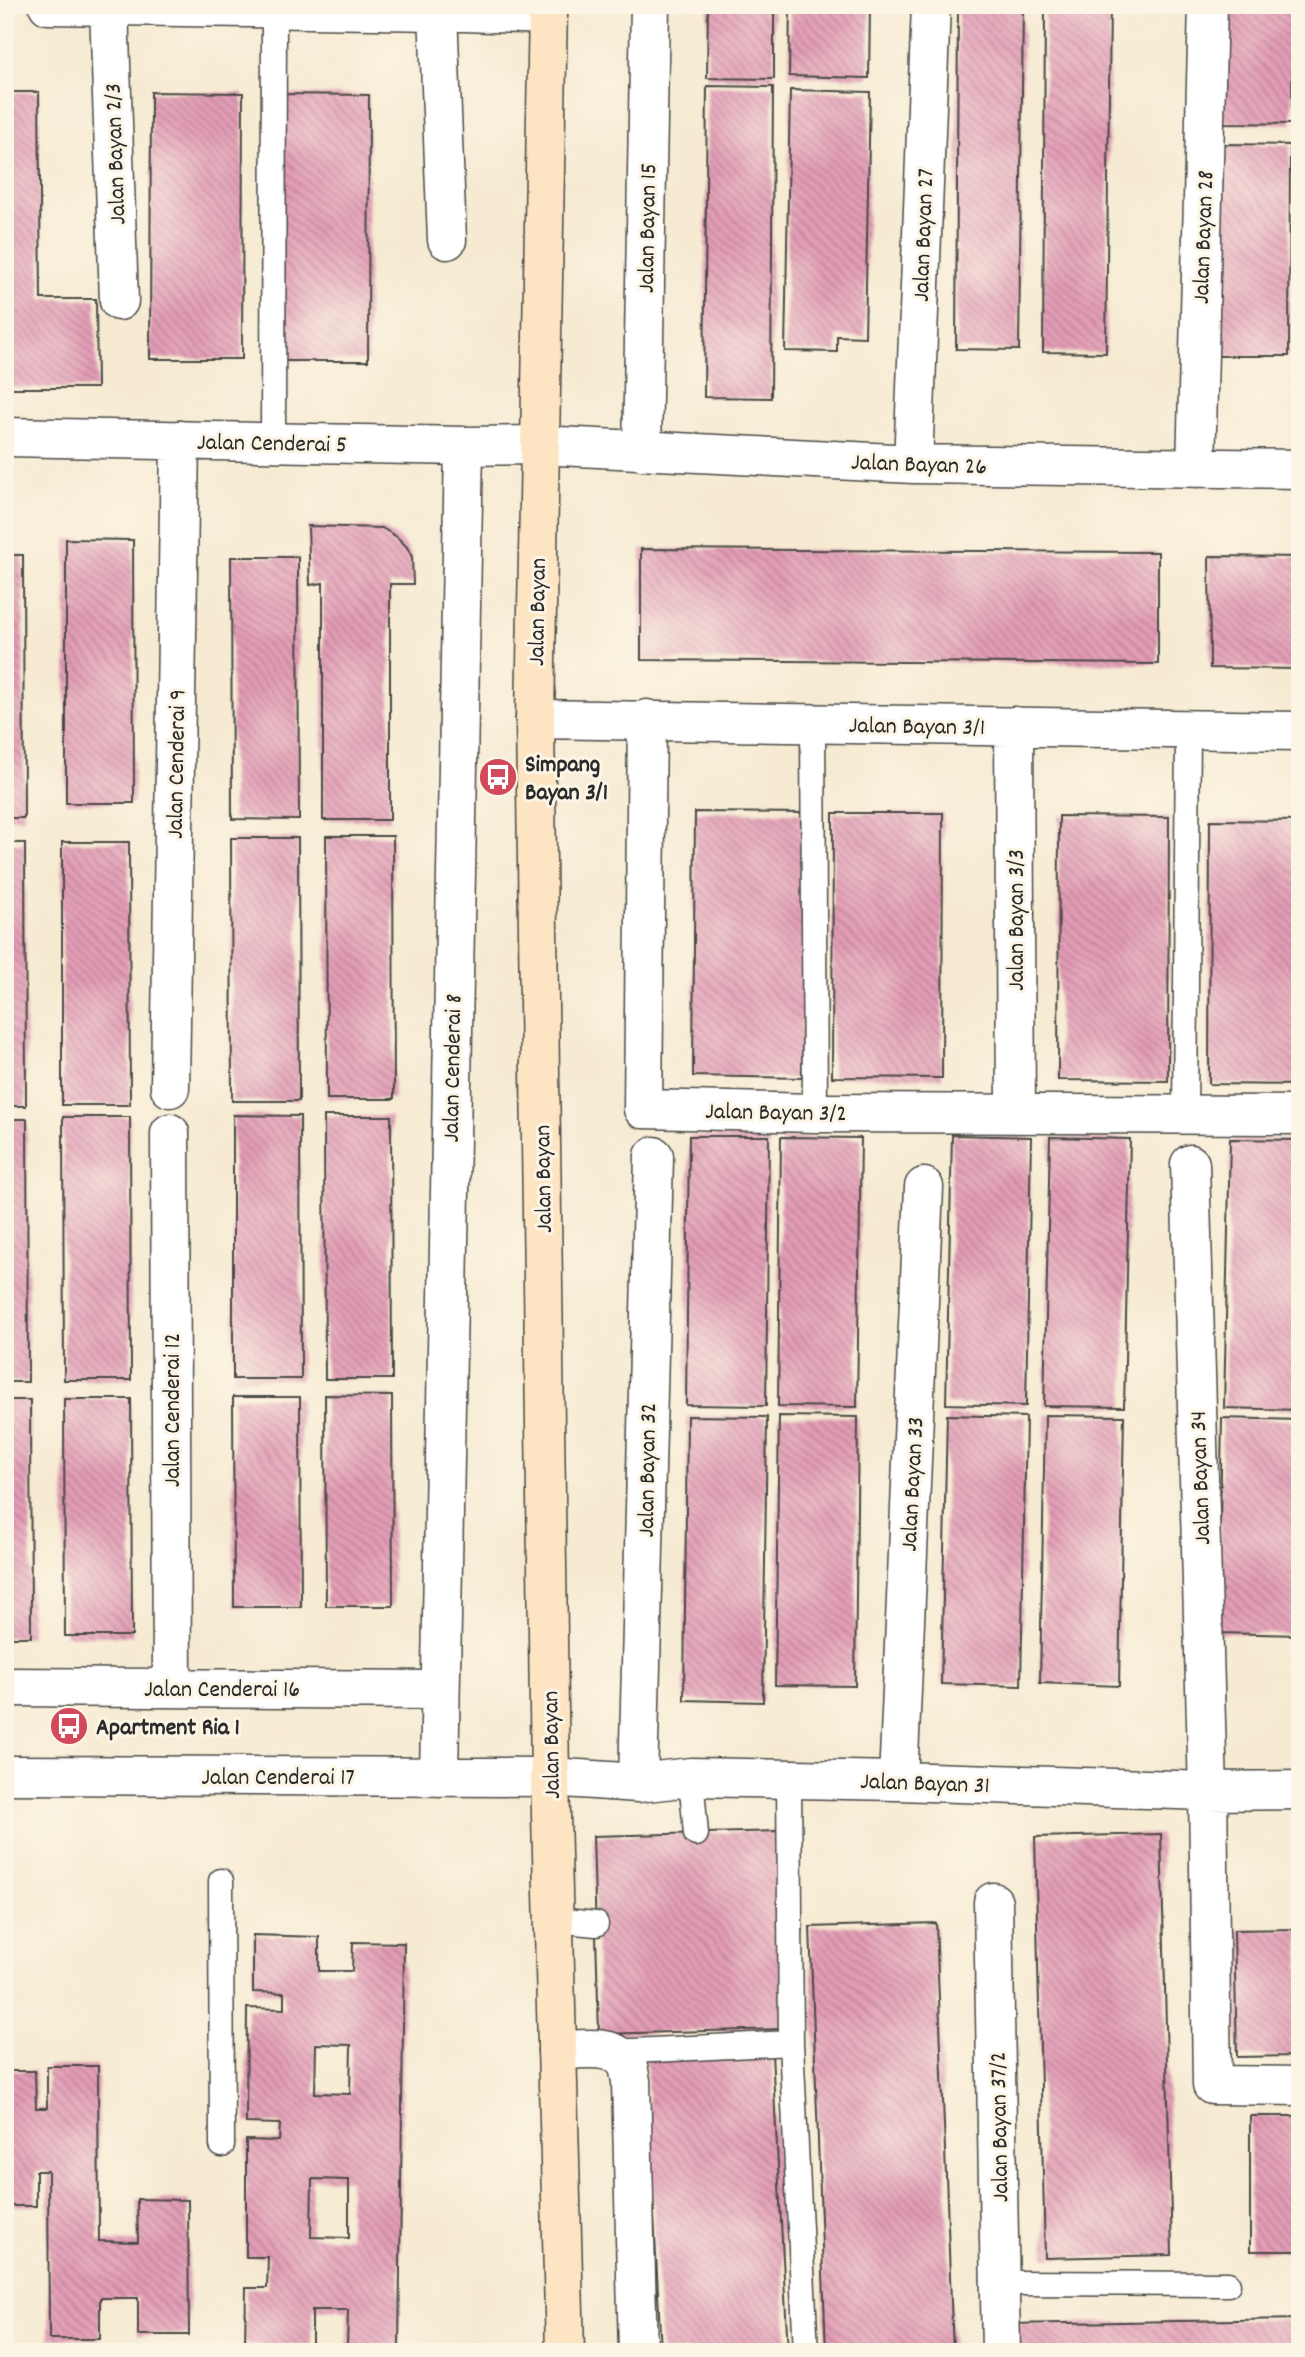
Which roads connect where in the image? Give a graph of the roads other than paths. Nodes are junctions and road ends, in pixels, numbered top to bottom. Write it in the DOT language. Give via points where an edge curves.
graph roads {
  1 [pos="48,5"];
  2 [pos="650,5"];
  3 [pos="932,5"];
  4 [pos="1208,5"];
  5 [pos="109,6"];
  6 [pos="274,8"];
  7 [pos="548,10"];
  8 [pos="438,11"];
  9 [pos="447,240"];
  10 [pos="119,301"];
  11 [pos="5,437"];
  12 [pos="180,440"];
  13 [pos="273,442"];
  14 [pos="464,446"];
  15 [pos="538,446"];
  16 [pos="642,451"];
  17 [pos="913,464"];
  18 [pos="1196,468"];
  19 [pos="1300,469"];
  20 [pos="535,719"];
  21 [pos="647,719"];
  22 [pos="813,723"];
  23 [pos="1014,726"];
  24 [pos="1188,729"];
  25 [pos="1300,731"];
  26 [pos="170,1088"];
  27 [pos="815,1113"];
  28 [pos="1016,1114"];
  29 [pos="1185,1114"];
  30 [pos="1300,1115"];
  31 [pos="170,1133"];
  32 [pos="654,1156"];
  33 [pos="1190,1164"];
  34 [pos="924,1186"];
  35 [pos="5,1687"];
  36 [pos="172,1688"];
  37 [pos="439,1690"];
  38 [pos="5,1775"];
  39 [pos="439,1777"];
  40 [pos="551,1777"];
  41 [pos="691,1777"];
  42 [pos="789,1779"];
  43 [pos="898,1780"];
  44 [pos="638,1783"];
  45 [pos="1300,1790"];
  46 [pos="1208,1791"];
  47 [pos="696,1834"];
  48 [pos="221,1881"];
  49 [pos="993,1902"];
  50 [pos="554,1920"];
  51 [pos="596,1924"];
  52 [pos="791,2043"];
  53 [pos="557,2051"];
  54 [pos="613,2052"];
  55 [pos="1300,2086"];
  56 [pos="222,2145"];
  57 [pos="1001,2283"];
  58 [pos="1228,2284"];
  59 [pos="565,2352"];
  60 [pos="639,2352"];
  61 [pos="806,2352"];
  62 [pos="1001,2352"];
  1 -- 5 [label="street"];
  2 -- 16 [label="street, Jalan Bayan 15"];
  3 -- 17 [label="street, Jalan Bayan 27"];
  4 -- 18 [label="street, Jalan Bayan 28"];
  5 -- 6 [label="street"];
  5 -- 10 [label="street, Jalan Bayan 2/3"];
  6 -- 8 [label="street"];
  6 -- 13 [label="lane"];
  7 -- 8 [label="street"];
  7 -- 15 [label="street, Jalan Bayan"];
  8 -- 9 [label="street"];
  11 -- 12 [label="street, Jalan Cenderai 5"];
  12 -- 13 [label="street, Jalan Cenderai 5"];
  12 -- 26 [label="street, Jalan Cenderai 9"];
  13 -- 14 [label="street, Jalan Cenderai 5"];
  14 -- 15 [label="street, Jalan Cenderai 5"];
  14 -- 37 [label="street, Jalan Cenderai 8"];
  15 -- 16 [label="street, Jalan Bayan 26"];
  15 -- 20 [label="street, Jalan Bayan"];
  16 -- 17 [label="street, Jalan Bayan 26"];
  17 -- 18 [label="street, Jalan Bayan 26"];
  18 -- 19 [label="street, Jalan Bayan 26"];
  20 -- 21 [label="street, Jalan Bayan 3/1"];
  20 -- 40 [label="street, Jalan Bayan"];
  21 -- 22 [label="street, Jalan Bayan 3/1"];
  21 -- 27 [label="street, Jalan Bayan 3/2" via="642,1109"];
  22 -- 23 [label="street, Jalan Bayan 3/1"];
  22 -- 27 [label="lane"];
  23 -- 24 [label="street, Jalan Bayan 3/1"];
  23 -- 28 [label="street, Jalan Bayan 3/3"];
  24 -- 25 [label="street, Jalan Bayan 3/1"];
  24 -- 29 [label="lane"];
  27 -- 28 [label="street, Jalan Bayan 3/2"];
  28 -- 29 [label="street, Jalan Bayan 3/2"];
  29 -- 30 [label="street, Jalan Bayan 3/2"];
  31 -- 36 [label="street, Jalan Cenderai 12"];
  32 -- 44 [label="street, Jalan Bayan 32"];
  33 -- 46 [label="street, Jalan Bayan 34"];
  34 -- 43 [label="street, Jalan Bayan 33"];
  35 -- 36 [label="street, Jalan Cenderai 16"];
  36 -- 37 [label="street, Jalan Cenderai 16"];
  37 -- 39 [label="street, Jalan Cenderai 8"];
  38 -- 39 [label="street, Jalan Cenderai 17"];
  39 -- 40 [label="street, Jalan Cenderai 17"];
  40 -- 44 [label="street, Jalan Bayan 31"];
  40 -- 50 [label="street, Jalan Bayan"];
  41 -- 42 [label="street, Jalan Bayan 31"];
  41 -- 44 [label="street, Jalan Bayan 31"];
  41 -- 47 [label="lane"];
  42 -- 43 [label="street, Jalan Bayan 31"];
  42 -- 52 [label="lane"];
  43 -- 46 [label="street, Jalan Bayan 31"];
  45 -- 46 [label="street, Jalan Bayan 31"];
  46 -- 55 [label="street, Jalan Bayan 34" via="1212,2085"];
  48 -- 56 [label="lane"];
  49 -- 57 [label="street, Jalan Bayan 37/2"];
  50 -- 51 [label="lane"];
  50 -- 53 [label="street, Jalan Bayan"];
  52 -- 54 [label="lane"];
  52 -- 61 [label="lane"];
  53 -- 54 [label="street"];
  53 -- 59 [label="street, Jalan Bayan"];
  54 -- 60 [label="street" via="626,2062 631,2081"];
  57 -- 58 [label="lane"];
  57 -- 62 [label="street, Jalan Bayan 37/2"];
}
